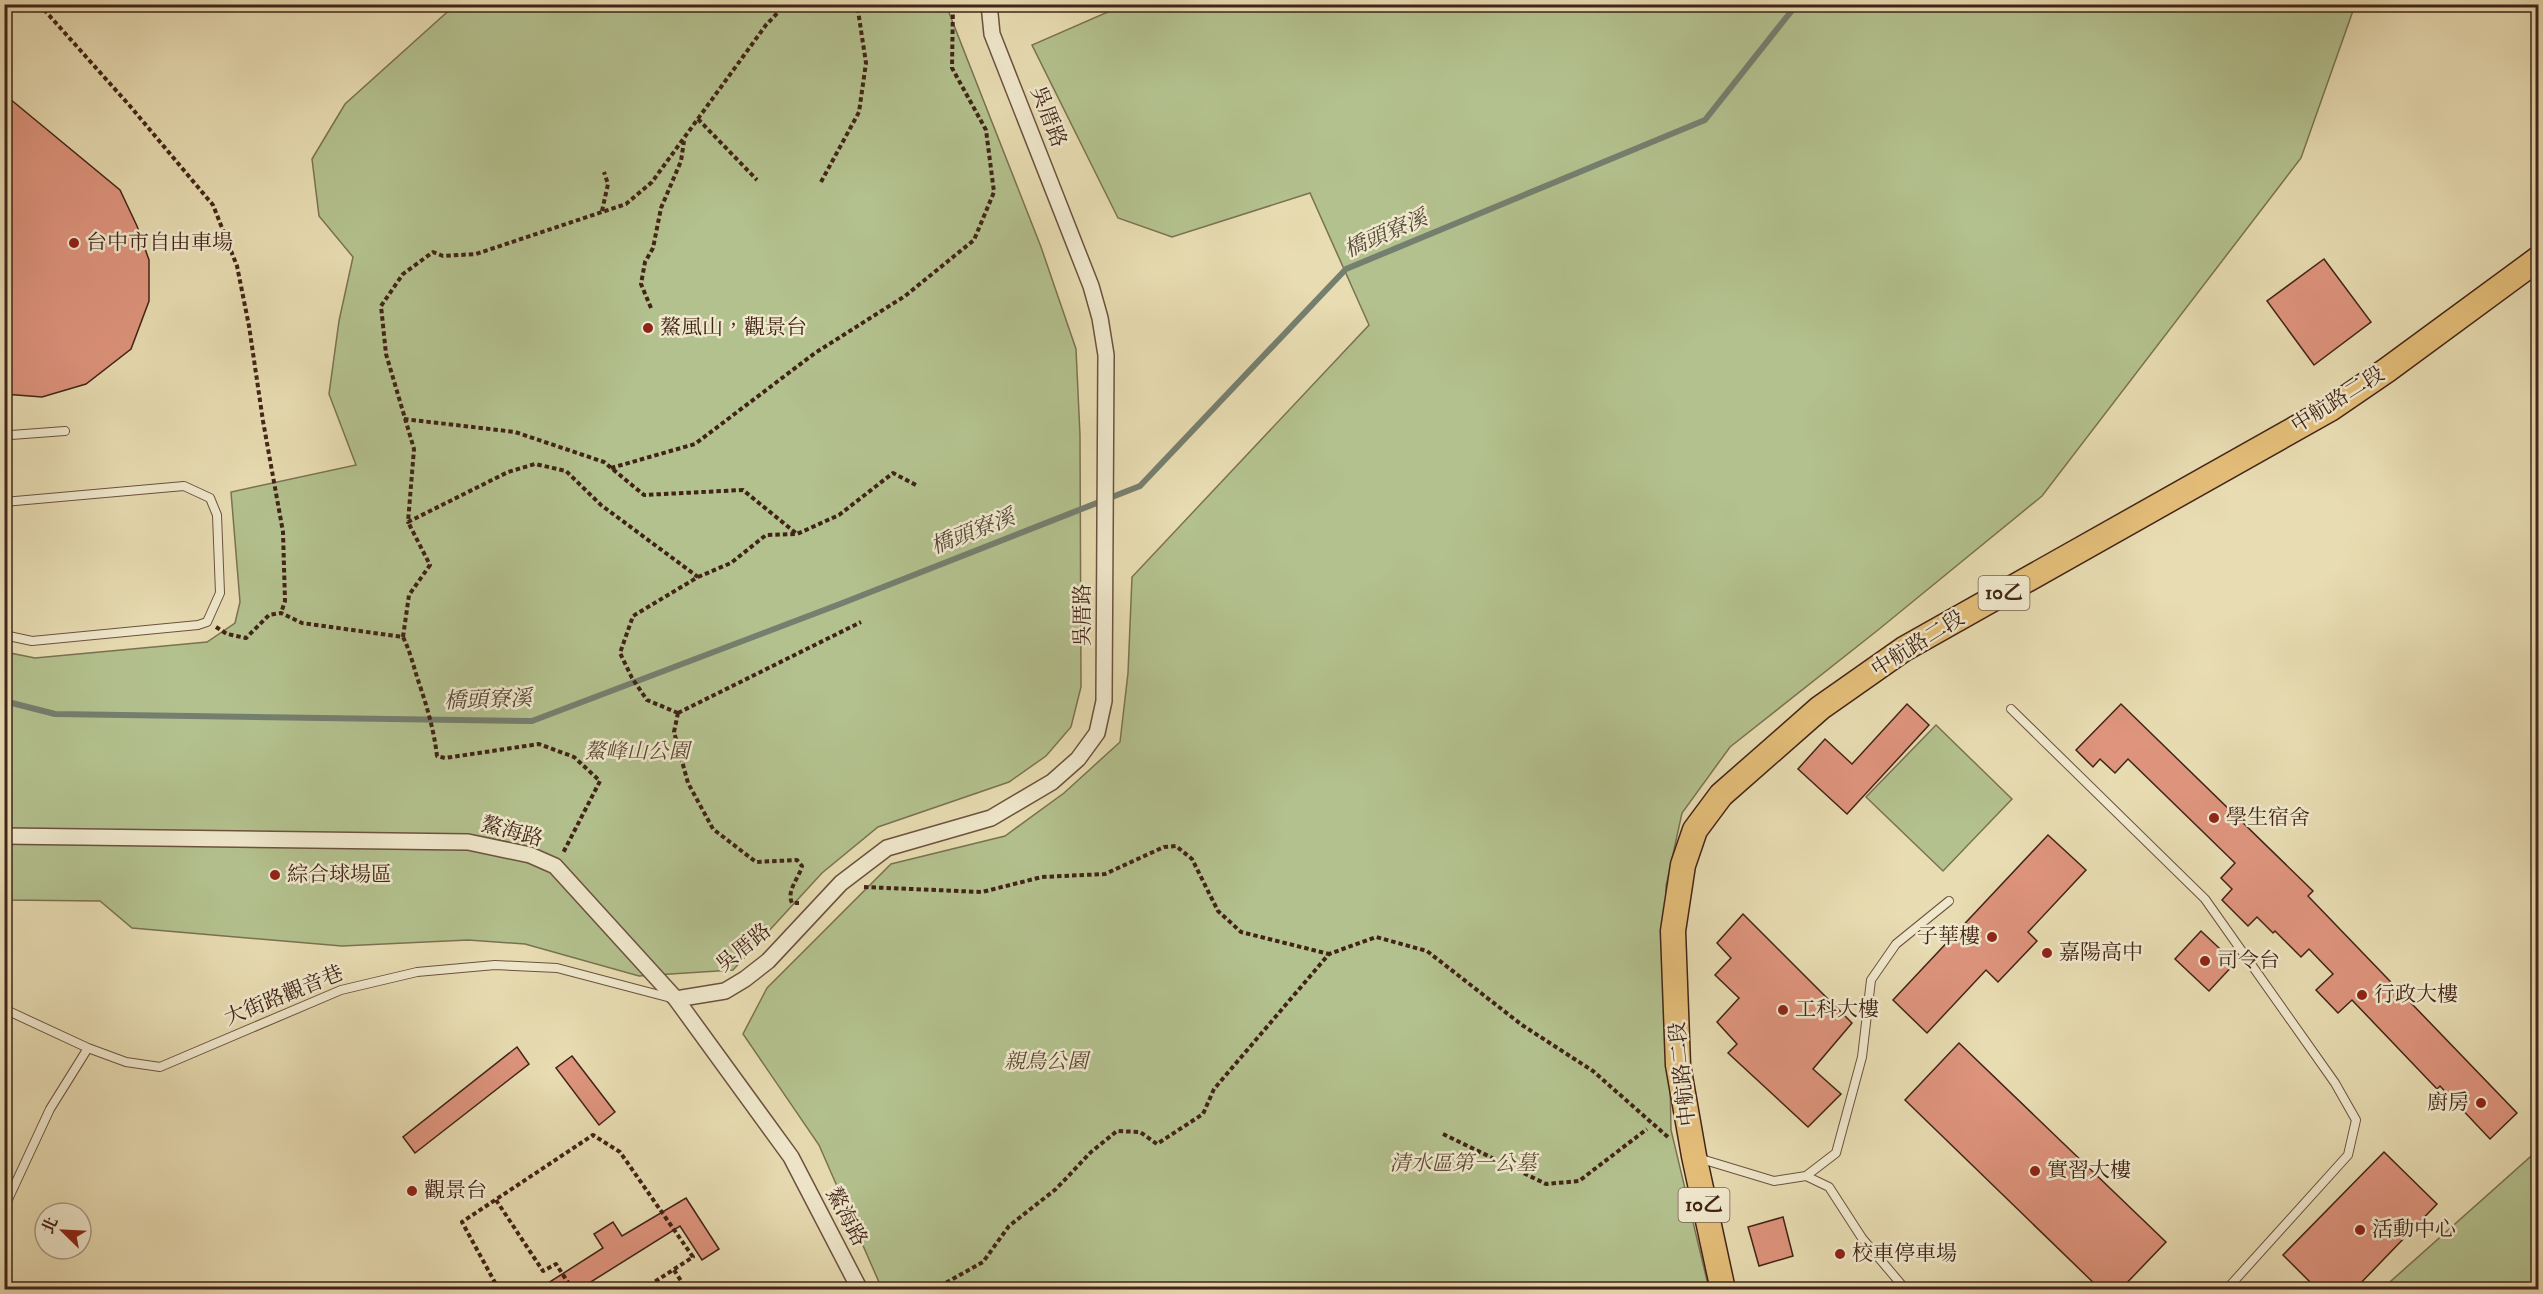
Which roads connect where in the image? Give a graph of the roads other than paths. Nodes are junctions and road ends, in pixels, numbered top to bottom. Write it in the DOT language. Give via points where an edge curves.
graph roads {
  1 [pos="989,4"];
  2 [pos="2538,259"];
  3 [pos="65,431"];
  4 [pos="4,440"];
  5 [pos="4,502"];
  6 [pos="4,635"];
  7 [pos="2011,709"];
  8 [pos="4,836"];
  9 [pos="1949,901"];
  10 [pos="676,999"];
  11 [pos="4,1009"];
  12 [pos="88,1048"];
  13 [pos="1694,1156"];
  14 [pos="1806,1176"];
  15 [pos="4,1208"];
  16 [pos="861,1290"];
  17 [pos="1723,1290"];
  18 [pos="1906,1290"];
  19 [pos="2226,1290"];
  1 -- 10 [label="street, 吳厝路" via="992,34 1091,286 1106,355 1104,701 1097,733 1078,759 1052,782 991,818 887,848 841,883 768,962 745,979 724,991"];
  2 -- 13 [label="main road, 中航路二段 / 10乙" via="2330,408 1904,649 1820,708 1721,795 1695,830 1683,865 1673,931 1678,1065"];
  3 -- 4 [label="lane" via="11,435"];
  5 -- 6 [label="lane" via="184,486 210,498 217,515 220,593 207,622 198,625 32,641"];
  7 -- 19 [label="lane" via="2205,899 2335,1083 2356,1120 2348,1155"];
  8 -- 10 [label="street, 鰲海路" via="468,842 530,855 555,867"];
  9 -- 14 [label="lane" via="1896,944 1871,980 1862,1058 1836,1153"];
  10 -- 12 [label="lane, 大街路觀音巷" via="557,968 495,965 417,972 341,990 160,1067 126,1062"];
  10 -- 16 [label="street, 鰲海路" via="791,1157"];
  11 -- 12 [label="lane, 大街路觀音巷"];
  12 -- 15 [label="lane" via="50,1109"];
  13 -- 14 [label="lane" via="1774,1181"];
  13 -- 17 [label="main road, 10乙"];
  14 -- 18 [label="lane" via="1829,1187 1862,1238"];
}
